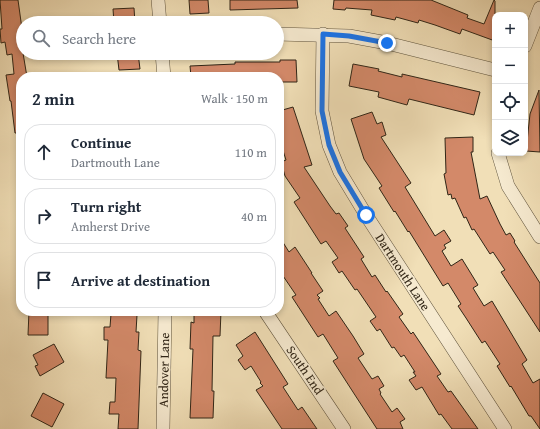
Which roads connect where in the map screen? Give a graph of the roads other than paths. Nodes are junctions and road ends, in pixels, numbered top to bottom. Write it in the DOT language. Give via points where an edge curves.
graph roads {
  1 [pos="158,0"];
  2 [pos="540,8"];
  3 [pos="159,16"];
  4 [pos="284,34"];
  5 [pos="323,34"];
  6 [pos="528,38"];
  7 [pos="163,60"];
  8 [pos="492,69"];
  9 [pos="164,72"];
  10 [pos="499,156"];
  11 [pos="540,236"];
  12 [pos="165,316"];
  13 [pos="268,316"];
  14 [pos="163,429"];
  15 [pos="344,429"];
  16 [pos="505,429"];
  1 -- 3 [label="street"];
  2 -- 6 [label="street"];
  4 -- 5 [label="street"];
  5 -- 8 [label="street" via="387,43"];
  5 -- 16 [label="street, Dartmouth Lane" via="322,111 329,145 340,172"];
  7 -- 9 [label="street"];
  10 -- 11 [label="street" via="508,186"];
  12 -- 14 [label="street, Andover Lane"];
  13 -- 15 [label="street, South End"];
}
